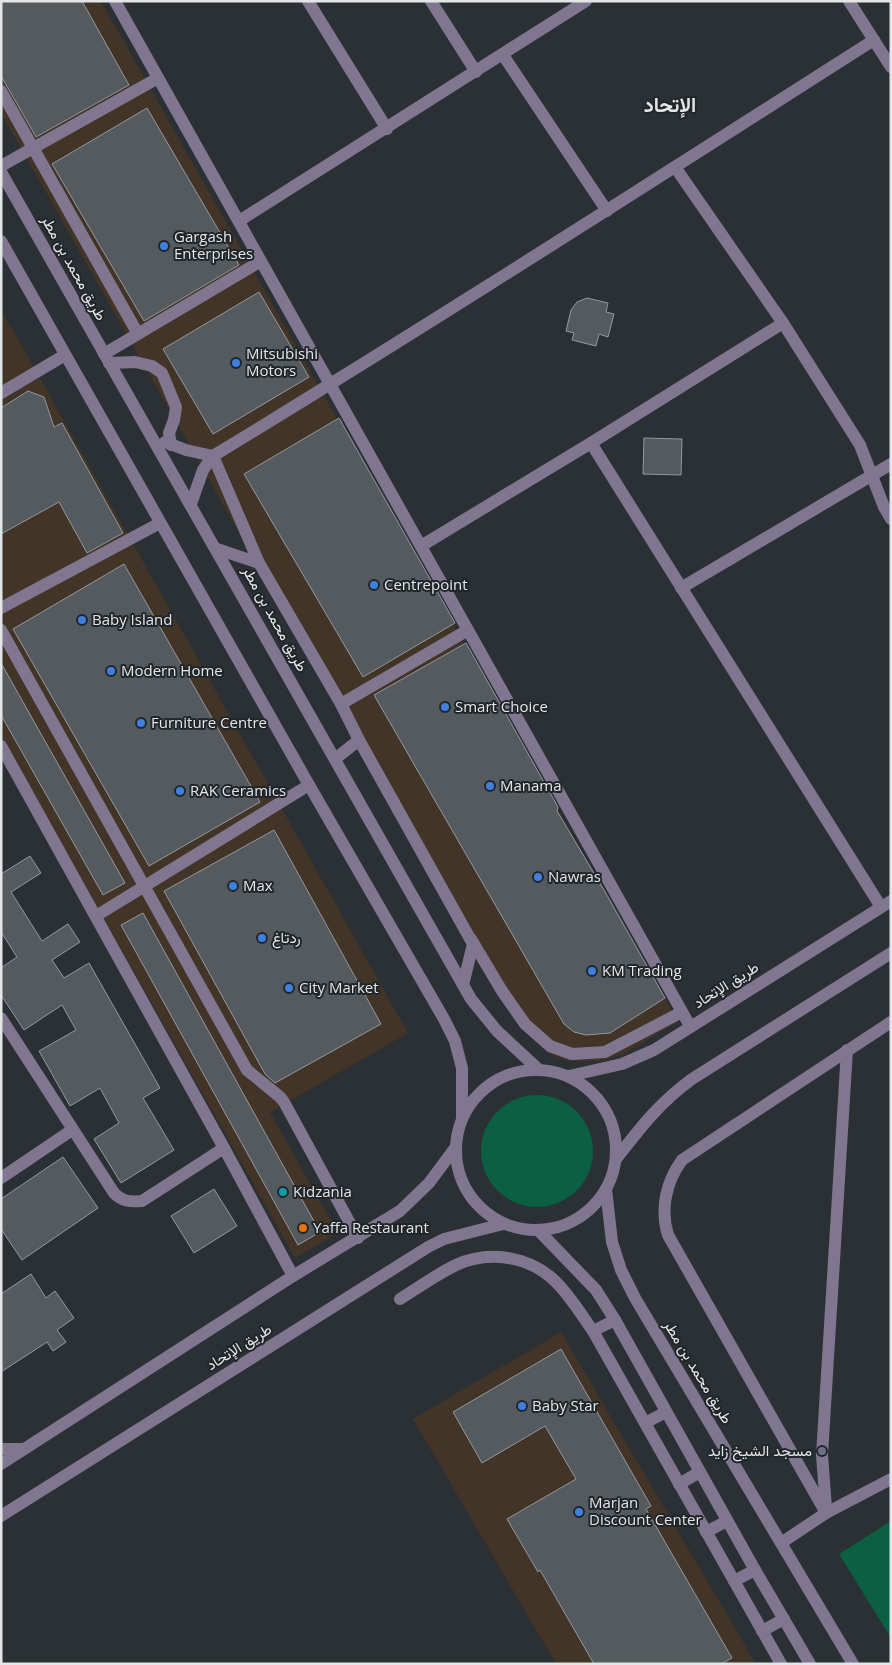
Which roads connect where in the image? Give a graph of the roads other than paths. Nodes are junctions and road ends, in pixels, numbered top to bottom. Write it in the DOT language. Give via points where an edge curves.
graph roads {
  1 [pos="115,1"];
  2 [pos="308,1"];
  3 [pos="431,1"];
  4 [pos="586,1"];
  5 [pos="849,1"];
  6 [pos="874,40"];
  7 [pos="503,55"];
  8 [pos="891,67"];
  9 [pos="476,72"];
  10 [pos="158,78"];
  11 [pos="1,91"];
  12 [pos="387,129"];
  13 [pos="34,148"];
  14 [pos="1,166"];
  15 [pos="675,167"];
  16 [pos="1,172"];
  17 [pos="606,211"];
  18 [pos="239,222"];
  19 [pos="3,248"];
  20 [pos="261,262"];
  21 [pos="784,323"];
  22 [pos="138,334"];
  23 [pos="65,355"];
  24 [pos="107,359"];
  25 [pos="330,384"];
  26 [pos="1,393"];
  27 [pos="151,435"];
  28 [pos="590,443"];
  29 [pos="171,445"];
  30 [pos="213,456"];
  31 [pos="891,464"];
  32 [pos="871,476"];
  33 [pos="191,504"];
  34 [pos="891,519"];
  35 [pos="160,522"];
  36 [pos="421,546"];
  37 [pos="217,549"];
  38 [pos="259,563"];
  39 [pos="681,588"];
  40 [pos="1,608"];
  41 [pos="1,630"];
  42 [pos="468,630"];
  43 [pos="341,704"];
  44 [pos="359,740"];
  45 [pos="1,746"];
  46 [pos="335,759"];
  47 [pos="308,785"];
  48 [pos="144,886"];
  49 [pos="886,904"];
  50 [pos="96,916"];
  51 [pos="466,930"];
  52 [pos="891,953"];
  53 [pos="463,985"];
  54 [pos="682,1012"];
  55 [pos="1,1018"];
  56 [pos="891,1022"];
  57 [pos="690,1026"];
  58 [pos="847,1050"];
  59 [pos="538,1069"];
  60 [pos="569,1076"];
  61 [pos="462,1119"];
  62 [pos="72,1130"];
  63 [pos="224,1148"];
  64 [pos="455,1148"];
  65 [pos="616,1159"];
  66 [pos="1,1178"];
  67 [pos="606,1189"];
  68 [pos="503,1224"];
  69 [pos="539,1231"];
  70 [pos="358,1238"];
  71 [pos="293,1276"];
  72 [pos="400,1299"];
  73 [pos="615,1320"];
  74 [pos="593,1331"];
  75 [pos="666,1412"];
  76 [pos="645,1423"];
  77 [pos="1,1449"];
  78 [pos="24,1449"];
  79 [pos="1,1464"];
  80 [pos="700,1472"];
  81 [pos="891,1479"];
  82 [pos="679,1484"];
  83 [pos="826,1513"];
  84 [pos="1,1516"];
  85 [pos="727,1521"];
  86 [pos="706,1532"];
  87 [pos="781,1543"];
  88 [pos="755,1570"];
  89 [pos="734,1581"];
  90 [pos="784,1619"];
  91 [pos="762,1631"];
  92 [pos="781,1664"];
  93 [pos="810,1664"];
  94 [pos="853,1664"];
  1 -- 10 [label="street"];
  2 -- 12 [label="street"];
  3 -- 9 [label="street"];
  4 -- 7 [label="street"];
  5 -- 6 [label="street"];
  6 -- 8 [label="street"];
  6 -- 15 [label="street"];
  7 -- 9 [label="street"];
  7 -- 17 [label="street"];
  9 -- 12 [label="street"];
  10 -- 13 [label="street"];
  10 -- 18 [label="street"];
  11 -- 13 [label="street"];
  12 -- 18 [label="street"];
  13 -- 14 [label="street"];
  13 -- 22 [label="street"];
  15 -- 17 [label="street"];
  15 -- 21 [label="street"];
  16 -- 24 [label="street, طريق محمد بن مطر"];
  17 -- 25 [label="street"];
  18 -- 20 [label="street"];
  19 -- 23 [label="street"];
  20 -- 22 [label="street"];
  20 -- 25 [label="street"];
  21 -- 28 [label="street"];
  21 -- 32 [label="street" via="860,445"];
  22 -- 24 [label="street"];
  23 -- 26 [label="street"];
  23 -- 35 [label="street"];
  24 -- 27 [label="street, طريق محمد بن مطر"];
  24 -- 29 [label="street" via="152,366 162,373 176,407 169,433"];
  25 -- 30 [label="street"];
  25 -- 36 [label="street"];
  27 -- 29 [label="street"];
  27 -- 33 [label="street, طريق محمد بن مطر"];
  28 -- 36 [label="street"];
  28 -- 39 [label="street"];
  29 -- 30 [label="street"];
  30 -- 33 [label="street" via="203,470"];
  30 -- 38 [label="street"];
  31 -- 32 [label="street"];
  32 -- 34 [label="street"];
  32 -- 39 [label="street"];
  33 -- 37 [label="street, طريق محمد بن مطر"];
  35 -- 40 [label="street"];
  35 -- 47 [label="street"];
  36 -- 42 [label="street"];
  37 -- 38 [label="street"];
  37 -- 46 [label="street, طريق محمد بن مطر"];
  38 -- 43 [label="street"];
  39 -- 49 [label="street"];
  41 -- 48 [label="street"];
  42 -- 43 [label="street"];
  42 -- 54 [label="street"];
  43 -- 44 [label="street"];
  44 -- 46 [label="street"];
  44 -- 51 [label="street"];
  45 -- 50 [label="street"];
  46 -- 53 [label="street, طريق محمد بن مطر"];
  47 -- 48 [label="street"];
  47 -- 61 [label="street" via="455,1041 462,1068"];
  48 -- 50 [label="street"];
  48 -- 70 [label="street" via="246,1070 284,1102"];
  49 -- 57 [label="street, طريق اﻹتحاد"];
  50 -- 63 [label="street"];
  51 -- 53 [label="street" via="473,944"];
  51 -- 54 [label="street" via="520,1018 550,1046 572,1054 605,1052"];
  52 -- 65 [label="street" via="673,1093 649,1116"];
  53 -- 59 [label="street, طريق محمد بن مطر" via="488,1022"];
  54 -- 57 [label="street"];
  55 -- 62 [label="street"];
  56 -- 58 [label="street"];
  57 -- 60 [label="street, طريق اﻹتحاد" via="654,1050 622,1064"];
  58 -- 83 [label="street" via="822,1455"];
  58 -- 83 [label="street" via="682,1160 673,1172 664,1205 668,1235"];
  59 -- 60 [label="street"];
  59 -- 61 [label="street" via="501,1077 484,1088"];
  60 -- 65 [label="street" via="584,1084 606,1110 613,1125"];
  61 -- 64 [label="street"];
  62 -- 63 [label="street" via="114,1193 121,1200 130,1202 142,1201"];
  62 -- 66 [label="street"];
  63 -- 71 [label="street"];
  64 -- 68 [label="street" via="463,1185 473,1201"];
  64 -- 70 [label="street, طريق اﻹتحاد" via="429,1183 400,1211"];
  65 -- 67 [label="street"];
  67 -- 69 [label="street" via="597,1203 571,1223"];
  67 -- 87 [label="street, طريق محمد بن مطر" via="612,1242 621,1270"];
  68 -- 69 [label="street" via="520,1230"];
  68 -- 84 [label="street, طريق اﻹتحاد" via="444,1239 428,1247"];
  69 -- 73 [label="street" via="596,1290"];
  70 -- 71 [label="street, طريق اﻹتحاد"];
  71 -- 78 [label="street, طريق اﻹتحاد"];
  72 -- 74 [label="street" via="469,1260 498,1256 512,1258 534,1266 554,1280"];
  73 -- 74 [label="street"];
  73 -- 75 [label="street"];
  74 -- 76 [label="street"];
  75 -- 76 [label="street"];
  75 -- 80 [label="street"];
  76 -- 82 [label="street"];
  77 -- 78 [label="street"];
  78 -- 79 [label="street, طريق اﻹتحاد"];
  80 -- 82 [label="street"];
  80 -- 85 [label="street"];
  81 -- 83 [label="street"];
  82 -- 86 [label="street"];
  83 -- 87 [label="street"];
  85 -- 86 [label="street"];
  85 -- 88 [label="street"];
  86 -- 89 [label="street"];
  87 -- 94 [label="street, طريق محمد بن مطر"];
  88 -- 89 [label="street"];
  88 -- 90 [label="street"];
  89 -- 91 [label="street"];
  90 -- 91 [label="street"];
  90 -- 93 [label="street"];
  91 -- 92 [label="street"];
}
